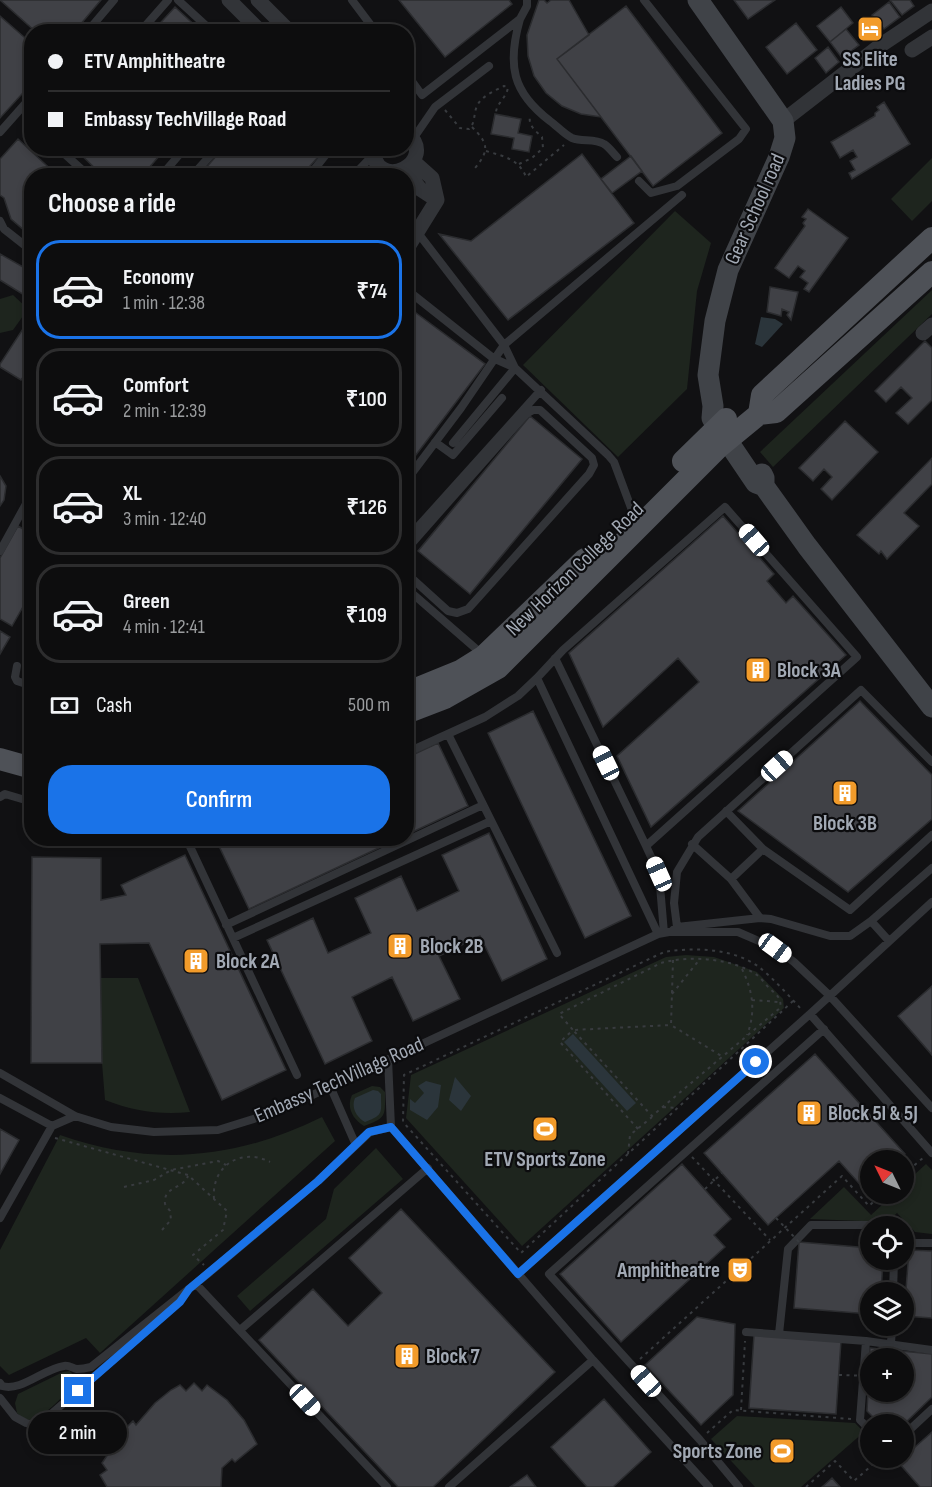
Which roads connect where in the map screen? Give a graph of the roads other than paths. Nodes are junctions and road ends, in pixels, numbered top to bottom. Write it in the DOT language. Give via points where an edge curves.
graph roads {
  1 [pos="114,0"];
  2 [pos="168,0"];
  3 [pos="178,0"];
  4 [pos="230,0"];
  5 [pos="258,0"];
  6 [pos="352,0"];
  7 [pos="527,0"];
  8 [pos="644,0"];
  9 [pos="698,0"];
  10 [pos="932,11"];
  11 [pos="520,20"];
  12 [pos="94,24"];
  13 [pos="147,24"];
  14 [pos="204,24"];
  15 [pos="253,24"];
  16 [pos="282,24"];
  17 [pos="370,24"];
  18 [pos="932,37"];
  19 [pos="912,50"];
  20 [pos="489,66"];
  21 [pos="414,84"];
  22 [pos="24,105"];
  23 [pos="783,121"];
  24 [pos="414,131"];
  25 [pos="0,132"];
  26 [pos="67,156"];
  27 [pos="178,156"];
  28 [pos="210,156"];
  29 [pos="325,156"];
  30 [pos="370,156"];
  31 [pos="617,157"];
  32 [pos="80,168"];
  33 [pos="168,168"];
  34 [pos="199,168"];
  35 [pos="315,168"];
  36 [pos="360,168"];
  37 [pos="414,173"];
  38 [pos="639,181"];
  39 [pos="682,195"];
  40 [pos="0,221"];
  41 [pos="418,233"];
  42 [pos="414,239"];
  43 [pos="931,240"];
  44 [pos="24,245"];
  45 [pos="932,272"];
  46 [pos="414,301"];
  47 [pos="504,345"];
  48 [pos="493,358"];
  49 [pos="515,368"];
  50 [pos="541,390"];
  51 [pos="502,398"];
  52 [pos="759,414"];
  53 [pos="723,425"];
  54 [pos="435,442"];
  55 [pos="453,443"];
  56 [pos="414,470"];
  57 [pos="24,508"];
  58 [pos="633,513"];
  59 [pos="414,531"];
  60 [pos="414,541"];
  61 [pos="0,551"];
  62 [pos="414,580"];
  63 [pos="414,595"];
  64 [pos="555,658"];
  65 [pos="491,662"];
  66 [pos="17,666"];
  67 [pos="537,678"];
  68 [pos="24,683"];
  69 [pos="414,690"];
  70 [pos="932,707"];
  71 [pos="414,710"];
  72 [pos="448,734"];
  73 [pos="0,743"];
  74 [pos="414,749"];
  75 [pos="24,750"];
  76 [pos="0,759"];
  77 [pos="932,762"];
  78 [pos="24,766"];
  79 [pos="0,798"];
  80 [pos="24,800"];
  81 [pos="483,805"];
  82 [pos="726,811"];
  83 [pos="491,821"];
  84 [pos="932,835"];
  85 [pos="414,837"];
  86 [pos="692,844"];
  87 [pos="190,846"];
  88 [pos="395,846"];
  89 [pos="646,846"];
  90 [pos="763,849"];
  91 [pos="932,868"];
  92 [pos="731,879"];
  93 [pos="932,902"];
  94 [pos="760,918"];
  95 [pos="871,921"];
  96 [pos="226,925"];
  97 [pos="677,927"];
  98 [pos="664,933"];
  99 [pos="233,938"];
  100 [pos="889,941"];
  101 [pos="557,953"];
  102 [pos="829,995"];
  103 [pos="809,1015"];
  104 [pos="824,1029"];
  105 [pos="388,1059"];
  106 [pos="0,1073"];
  107 [pos="297,1075"];
  108 [pos="330,1086"];
  109 [pos="0,1098"];
  110 [pos="932,1108"];
  111 [pos="75,1116"];
  112 [pos="52,1126"];
  113 [pos="391,1127"];
  114 [pos="355,1143"];
  115 [pos="931,1152"];
  116 [pos="428,1168"];
  117 [pos="0,1218"];
  118 [pos="860,1225"];
  119 [pos="914,1243"];
  120 [pos="932,1243"];
  121 [pos="518,1274"];
  122 [pos="196,1284"];
  123 [pos="189,1289"];
  124 [pos="240,1330"];
  125 [pos="746,1332"];
  126 [pos="779,1334"];
  127 [pos="891,1336"];
  128 [pos="866,1341"];
  129 [pos="891,1344"];
  130 [pos="932,1350"];
  131 [pos="593,1360"];
  132 [pos="0,1383"];
  133 [pos="0,1398"];
  134 [pos="932,1409"];
  135 [pos="860,1414"];
  136 [pos="914,1426"];
  137 [pos="387,1487"];
  138 [pos="449,1487"];
  139 [pos="709,1487"];
  140 [pos="739,1487"];
  1 -- 12 [label="lane"];
  2 -- 13 [label="lane"];
  3 -- 14 [label="lane"];
  4 -- 15 [label="street"];
  5 -- 16 [label="street"];
  6 -- 17 [label="lane"];
  7 -- 11 [label="lane"];
  8 -- 38 [label="lane" via="746,129 739,139 677,186 651,193"];
  9 -- 23 [label="main road"];
  10 -- 23 [label="street"];
  11 -- 21 [label="lane" via="422,95"];
  11 -- 31 [label="lane" via="514,51 519,89 535,109 573,138 603,143"];
  18 -- 19 [label="street"];
  20 -- 24 [label="lane" via="435,107"];
  22 -- 25 [label="lane"];
  23 -- 53 [label="main road, Gear School road" via="785,138 779,157 728,270 715,321 708,375"];
  26 -- 32 [label="lane"];
  27 -- 33 [label="lane"];
  28 -- 34 [label="lane"];
  29 -- 35 [label="lane"];
  30 -- 36 [label="lane"];
  37 -- 41 [label="street" via="432,178 437,200"];
  39 -- 47 [label="lane"];
  40 -- 44 [label="lane"];
  41 -- 42 [label="street"];
  41 -- 47 [label="lane"];
  43 -- 52 [label="main road" via="762,395"];
  45 -- 52 [label="main road" via="776,412"];
  46 -- 48 [label="lane"];
  47 -- 48 [label="lane"];
  47 -- 49 [label="lane"];
  48 -- 49 [label="lane"];
  48 -- 54 [label="lane"];
  49 -- 50 [label="lane"];
  49 -- 55 [label="lane"];
  50 -- 58 [label="lane" via="614,462"];
  50 -- 59 [label="lane"];
  51 -- 54 [label="lane" via="453,455"];
  52 -- 53 [label="main road"];
  53 -- 58 [label="main road, New Horizon College Road"];
  53 -- 65 [label="main road, New Horizon College Road"];
  53 -- 70 [label="main road, Gear School road" via="756,483 764,486"];
  54 -- 56 [label="lane"];
  57 -- 61 [label="lane"];
  58 -- 65 [label="main road, New Horizon College Road"];
  60 -- 62 [label="lane" via="526,414 540,410 592,458 594,465 589,474 468,609 448,611"];
  63 -- 65 [label="lane"];
  64 -- 67 [label="lane"];
  64 -- 89 [label="lane"];
  64 -- 89 [label="lane" via="725,507 857,657"];
  65 -- 69 [label="main road, New Horizon College Road"];
  65 -- 71 [label="main road, New Horizon College Road" via="446,698"];
  66 -- 68 [label="lane" via="17,681"];
  67 -- 72 [label="lane" via="503,707"];
  67 -- 98 [label="lane"];
  72 -- 74 [label="lane"];
  72 -- 81 [label="lane"];
  73 -- 75 [label="main road"];
  76 -- 78 [label="main road"];
  77 -- 82 [label="lane" via="861,690"];
  79 -- 80 [label="lane" via="5,794"];
  81 -- 83 [label="lane"];
  81 -- 85 [label="lane"];
  82 -- 86 [label="lane"];
  82 -- 90 [label="lane"];
  83 -- 99 [label="lane"];
  83 -- 101 [label="lane"];
  84 -- 90 [label="lane" via="850,910"];
  86 -- 92 [label="lane"];
  86 -- 97 [label="lane" via="677,872"];
  87 -- 96 [label="lane"];
  88 -- 96 [label="lane"];
  89 -- 98 [label="lane" via="659,874"];
  90 -- 92 [label="lane"];
  91 -- 95 [label="lane, Embassy TechVillage Road"];
  92 -- 94 [label="lane"];
  93 -- 100 [label="lane"];
  94 -- 95 [label="lane, Embassy TechVillage Road" via="830,936 850,936"];
  94 -- 97 [label="lane, Embassy TechVillage Road"];
  95 -- 100 [label="lane"];
  96 -- 99 [label="lane"];
  97 -- 98 [label="lane, Embassy TechVillage Road"];
  98 -- 102 [label="lane, Embassy TechVillage Road" via="738,932 775,948"];
  98 -- 105 [label="lane, Embassy TechVillage Road"];
  99 -- 107 [label="lane"];
  100 -- 102 [label="lane"];
  102 -- 103 [label="lane"];
  102 -- 110 [label="lane, Embassy TechVillage Road"];
  103 -- 104 [label="lane"];
  103 -- 121 [label="lane"];
  104 -- 115 [label="lane"];
  104 -- 140 [label="lane" via="549,1274"];
  105 -- 108 [label="lane, Embassy TechVillage Road"];
  105 -- 113 [label="lane"];
  106 -- 111 [label="lane, Embassy TechVillage Road"];
  108 -- 111 [label="lane, Embassy TechVillage Road" via="276,1112 218,1130 154,1132 111,1127"];
  108 -- 114 [label="lane"];
  109 -- 112 [label="lane"];
  111 -- 112 [label="lane"];
  112 -- 117 [label="lane"];
  113 -- 114 [label="lane" via="369,1132"];
  113 -- 116 [label="lane"];
  114 -- 122 [label="lane" via="318,1181"];
  116 -- 121 [label="lane"];
  116 -- 124 [label="lane"];
  118 -- 126 [label="lane" via="811,1225 788,1249"];
  119 -- 120 [label="lane"];
  121 -- 131 [label="lane"];
  122 -- 123 [label="lane"];
  122 -- 124 [label="lane"];
  123 -- 132 [label="lane" via="92,1367 78,1369 66,1365 16,1388"];
  123 -- 133 [label="lane" via="180,1302 42,1422 33,1425 19,1420"];
  124 -- 137 [label="lane"];
  125 -- 126 [label="lane"];
  126 -- 128 [label="lane"];
  127 -- 129 [label="lane"];
  128 -- 129 [label="lane"];
  128 -- 135 [label="lane"];
  129 -- 130 [label="lane"];
  131 -- 138 [label="lane"];
  131 -- 139 [label="lane"];
  134 -- 136 [label="lane"];
}
